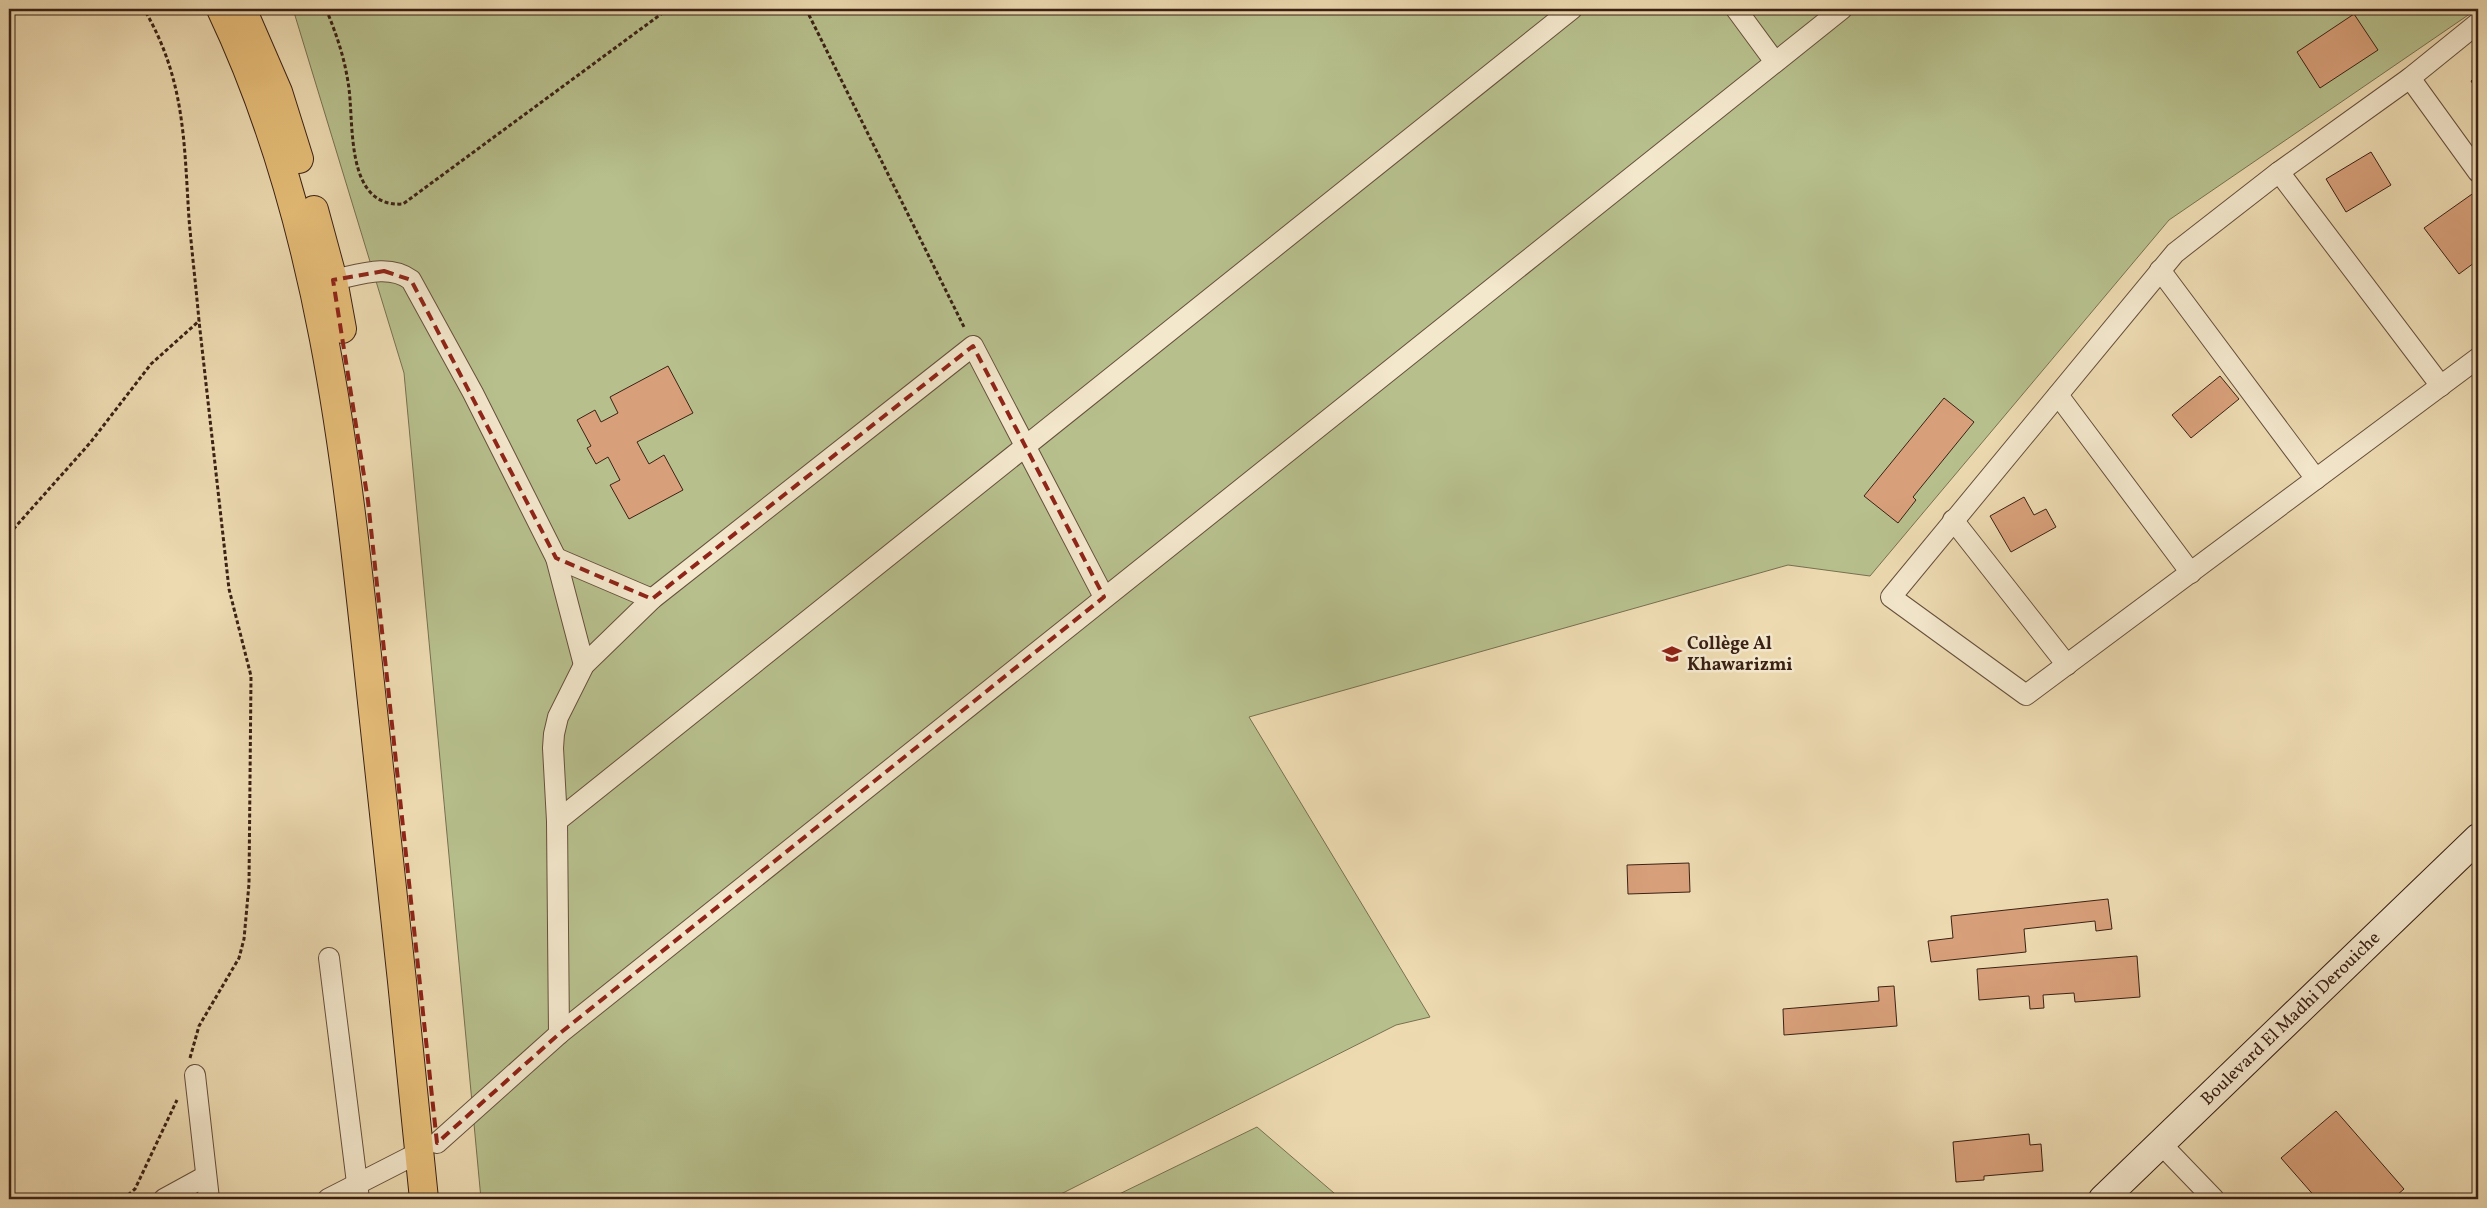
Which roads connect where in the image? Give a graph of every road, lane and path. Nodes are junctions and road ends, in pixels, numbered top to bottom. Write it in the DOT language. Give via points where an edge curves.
graph roads {
  1 [pos="144,9"];
  2 [pos="221,9"];
  3 [pos="242,9"];
  4 [pos="326,9"];
  5 [pos="668,9"];
  6 [pos="806,9"];
  7 [pos="1572,9"];
  8 [pos="1736,9"];
  9 [pos="1842,9"];
  10 [pos="2478,24"];
  11 [pos="1775,62"];
  12 [pos="2410,78"];
  13 [pos="2279,172"];
  14 [pos="2478,172"];
  15 [pos="2160,270"];
  16 [pos="333,280"];
  17 [pos="199,321"];
  18 [pos="973,346"];
  19 [pos="2478,358"];
  20 [pos="2441,386"];
  21 [pos="2058,395"];
  22 [pos="1024,446"];
  23 [pos="2316,480"];
  24 [pos="1953,520"];
  25 [pos="9,534"];
  26 [pos="556,558"];
  27 [pos="2191,573"];
  28 [pos="1104,597"];
  29 [pos="652,599"];
  30 [pos="584,665"];
  31 [pos="2067,665"];
  32 [pos="557,821"];
  33 [pos="2478,838"];
  34 [pos="329,958"];
  35 [pos="560,1034"];
  36 [pos="191,1069"];
  37 [pos="180,1092"];
  38 [pos="2161,1144"];
  39 [pos="428,1147"];
  40 [pos="206,1176"];
  41 [pos="358,1192"];
  42 [pos="2204,1196"];
  43 [pos="123,1199"];
  44 [pos="164,1199"];
  45 [pos="209,1199"];
  46 [pos="328,1199"];
  47 [pos="424,1199"];
  48 [pos="443,1199"];
  49 [pos="1213,1199"];
  50 [pos="1219,1199"];
  51 [pos="2103,1199"];
  1 -- 17 [label="path" via="166,54 176,85 188,181"];
  2 -- 39 [label="main road" via="244,58 287,180 326,340 355,538"];
  3 -- 16 [label="main road" via="278,92"];
  4 -- 5 [label="path" via="344,60 352,116 353,157 358,173 380,199 393,205 403,204"];
  6 -- 18 [label="path"];
  7 -- 22 [label="street"];
  8 -- 11 [label="street"];
  9 -- 11 [label="street"];
  10 -- 12 [label="street"];
  11 -- 28 [label="street"];
  12 -- 13 [label="street"];
  12 -- 14 [label="street"];
  13 -- 15 [label="street" via="2182,247"];
  13 -- 20 [label="street"];
  15 -- 21 [label="street"];
  15 -- 23 [label="street"];
  16 -- 26 [label="street" via="384,271 397,272 411,280 473,393"];
  16 -- 39 [label="main road" via="368,501"];
  17 -- 25 [label="path" via="151,364 90,443"];
  17 -- 36 [label="path" via="229,589 250,676 250,884 239,958 199,1026"];
  18 -- 22 [label="street"];
  18 -- 29 [label="street"];
  19 -- 20 [label="street"];
  20 -- 23 [label="street"];
  21 -- 24 [label="street"];
  21 -- 27 [label="street"];
  22 -- 28 [label="street"];
  22 -- 32 [label="street"];
  23 -- 27 [label="street"];
  24 -- 31 [label="street"];
  24 -- 31 [label="street" via="1891,597 2026,695"];
  26 -- 29 [label="street"];
  26 -- 30 [label="street"];
  27 -- 31 [label="street"];
  28 -- 35 [label="street"];
  29 -- 30 [label="street"];
  30 -- 32 [label="street" via="558,717 554,734"];
  32 -- 35 [label="street"];
  33 -- 38 [label="street, Boulevard El Madhi Derouiche"];
  34 -- 41 [label="street"];
  35 -- 39 [label="street"];
  36 -- 40 [label="street"];
  37 -- 43 [label="path" via="134,1190"];
  38 -- 42 [label="street"];
  38 -- 51 [label="street, Boulevard El Madhi Derouiche"];
  39 -- 41 [label="street"];
  39 -- 47 [label="main road"];
  39 -- 48 [label="main road"];
  40 -- 44 [label="street"];
  40 -- 45 [label="street"];
  41 -- 46 [label="street"];
  49 -- 50 [label="lane"];
}
